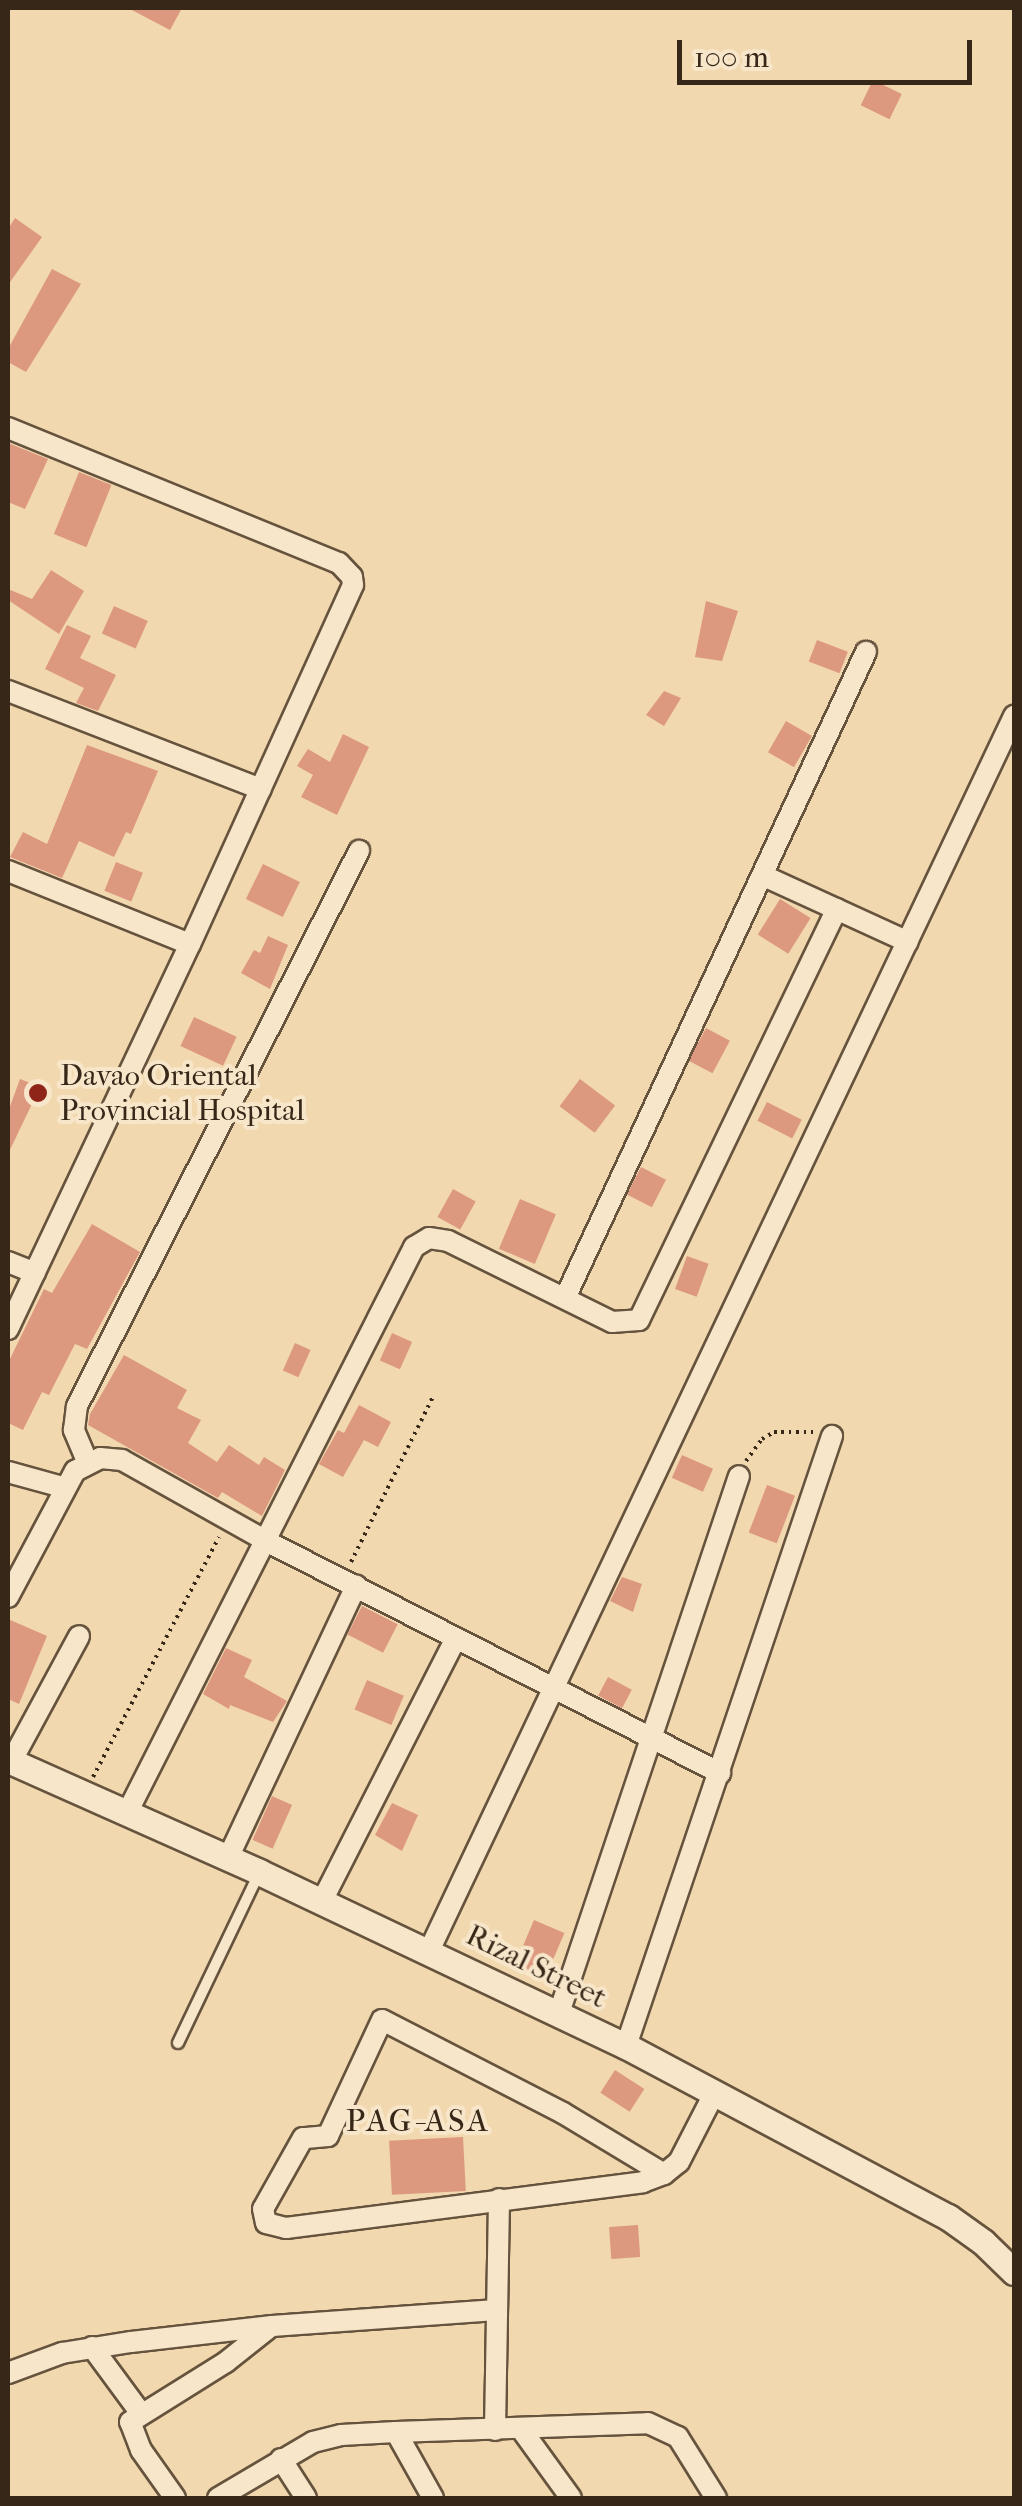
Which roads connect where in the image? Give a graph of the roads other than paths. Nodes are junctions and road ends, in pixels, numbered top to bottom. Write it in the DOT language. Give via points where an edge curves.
graph roads {
  1 [pos="8,428"];
  2 [pos="866,652"];
  3 [pos="8,691"];
  4 [pos="1014,716"];
  5 [pos="262,789"];
  6 [pos="359,851"];
  7 [pos="8,872"];
  8 [pos="764,876"];
  9 [pos="836,909"];
  10 [pos="908,942"];
  11 [pos="190,944"];
  12 [pos="8,1262"];
  13 [pos="35,1272"];
  14 [pos="565,1298"];
  15 [pos="8,1328"];
  16 [pos="832,1436"];
  17 [pos="87,1462"];
  18 [pos="8,1472"];
  19 [pos="739,1476"];
  20 [pos="62,1486"];
  21 [pos="268,1542"];
  22 [pos="349,1583"];
  23 [pos="8,1597"];
  24 [pos="80,1636"];
  25 [pos="456,1638"];
  26 [pos="552,1687"];
  27 [pos="652,1738"];
  28 [pos="10,1761"];
  29 [pos="720,1773"];
  30 [pos="127,1813"];
  31 [pos="228,1858"];
  32 [pos="259,1872"];
  33 [pos="322,1902"];
  34 [pos="429,1952"];
  35 [pos="559,2013"];
  36 [pos="178,2043"];
  37 [pos="626,2046"];
  38 [pos="714,2094"];
  39 [pos="664,2174"];
  40 [pos="499,2199"];
  41 [pos="1014,2272"];
  42 [pos="496,2310"];
  43 [pos="272,2326"];
  44 [pos="92,2347"];
  45 [pos="8,2373"];
  46 [pos="140,2412"];
  47 [pos="495,2430"];
  48 [pos="522,2430"];
  49 [pos="396,2432"];
  50 [pos="281,2458"];
  51 [pos="176,2498"];
  52 [pos="218,2498"];
  53 [pos="306,2498"];
  54 [pos="433,2498"];
  55 [pos="571,2498"];
  56 [pos="716,2498"];
  1 -- 5 [label="street" via="352,576 351,595"];
  2 -- 8 [label="street"];
  3 -- 5 [label="street"];
  4 -- 10 [label="street"];
  5 -- 11 [label="street"];
  6 -- 17 [label="street" via="77,1406 74,1430"];
  7 -- 11 [label="street"];
  8 -- 9 [label="street"];
  8 -- 14 [label="street"];
  9 -- 10 [label="street"];
  9 -- 14 [label="street" via="646,1310 639,1320 621,1324"];
  10 -- 26 [label="street"];
  11 -- 13 [label="street"];
  12 -- 13 [label="street"];
  13 -- 15 [label="street"];
  14 -- 21 [label="street" via="448,1241 421,1240 406,1258"];
  16 -- 29 [label="street"];
  17 -- 20 [label="street"];
  17 -- 21 [label="street" via="122,1460"];
  18 -- 20 [label="street"];
  19 -- 27 [label="street"];
  20 -- 23 [label="street"];
  21 -- 22 [label="street"];
  21 -- 30 [label="street"];
  22 -- 25 [label="street"];
  22 -- 31 [label="street"];
  24 -- 28 [label="street"];
  25 -- 26 [label="street"];
  25 -- 33 [label="street"];
  26 -- 27 [label="street"];
  26 -- 34 [label="street"];
  27 -- 29 [label="street"];
  27 -- 35 [label="street"];
  28 -- 30 [label="street, Rizal Street"];
  29 -- 37 [label="street"];
  30 -- 31 [label="street, Rizal Street"];
  31 -- 32 [label="street, Rizal Street"];
  32 -- 33 [label="street, Rizal Street"];
  32 -- 36 [label="lane"];
  33 -- 34 [label="street, Rizal Street"];
  34 -- 35 [label="street, Rizal Street"];
  35 -- 37 [label="street, Rizal Street"];
  37 -- 38 [label="street, Rizal Street"];
  38 -- 39 [label="street" via="689,2146"];
  38 -- 41 [label="street, Rizal Street" via="948,2217"];
  39 -- 40 [label="street" via="612,2187"];
  39 -- 40 [label="street" via="563,2113 382,2020 328,2136 303,2138 263,2209 266,2222 286,2228"];
  40 -- 42 [label="street"];
  42 -- 43 [label="street"];
  42 -- 47 [label="street"];
  43 -- 44 [label="street"];
  43 -- 46 [label="street" via="226,2362"];
  44 -- 45 [label="street"];
  44 -- 46 [label="street"];
  46 -- 51 [label="street" via="130,2422 132,2433"];
  47 -- 48 [label="street"];
  47 -- 49 [label="street"];
  48 -- 55 [label="street"];
  48 -- 56 [label="street" via="620,2422 666,2428 678,2436"];
  49 -- 50 [label="street" via="340,2435"];
  49 -- 54 [label="street"];
  50 -- 52 [label="street"];
  50 -- 53 [label="street"];
}
